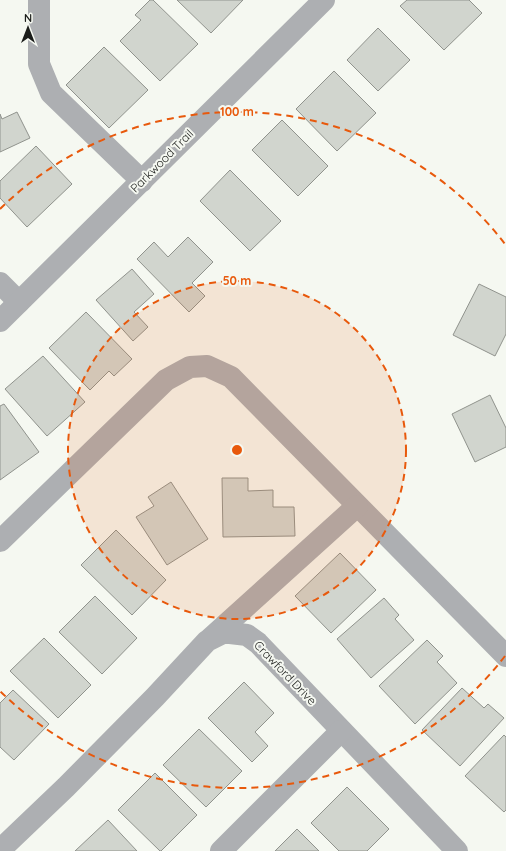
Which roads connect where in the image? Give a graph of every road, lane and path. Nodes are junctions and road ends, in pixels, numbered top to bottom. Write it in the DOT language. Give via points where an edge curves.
graph roads {
  1 [pos="39,0"];
  2 [pos="324,0"];
  3 [pos="142,181"];
  4 [pos="0,283"];
  5 [pos="19,302"];
  6 [pos="0,321"];
  7 [pos="357,506"];
  8 [pos="0,541"];
  9 [pos="207,641"];
  10 [pos="506,656"];
  11 [pos="341,731"];
  12 [pos="0,850"];
  13 [pos="452,850"];
  14 [pos="221,851"];
  1 -- 3 [label="street" via="39,64 52,93"];
  2 -- 3 [label="street, Parkwood Trail"];
  3 -- 5 [label="street, Parkwood Trail"];
  4 -- 5 [label="street"];
  5 -- 6 [label="street, Parkwood Trail"];
  7 -- 8 [label="street" via="231,377 207,366 190,367 166,380"];
  7 -- 9 [label="street"];
  7 -- 10 [label="street"];
  9 -- 11 [label="street, Crawford Drive" via="223,633 230,633 247,636 258,643"];
  9 -- 12 [label="street, Crawford Drive" via="150,703"];
  11 -- 13 [label="street, Crawford Drive"];
  11 -- 14 [label="street"];
}
